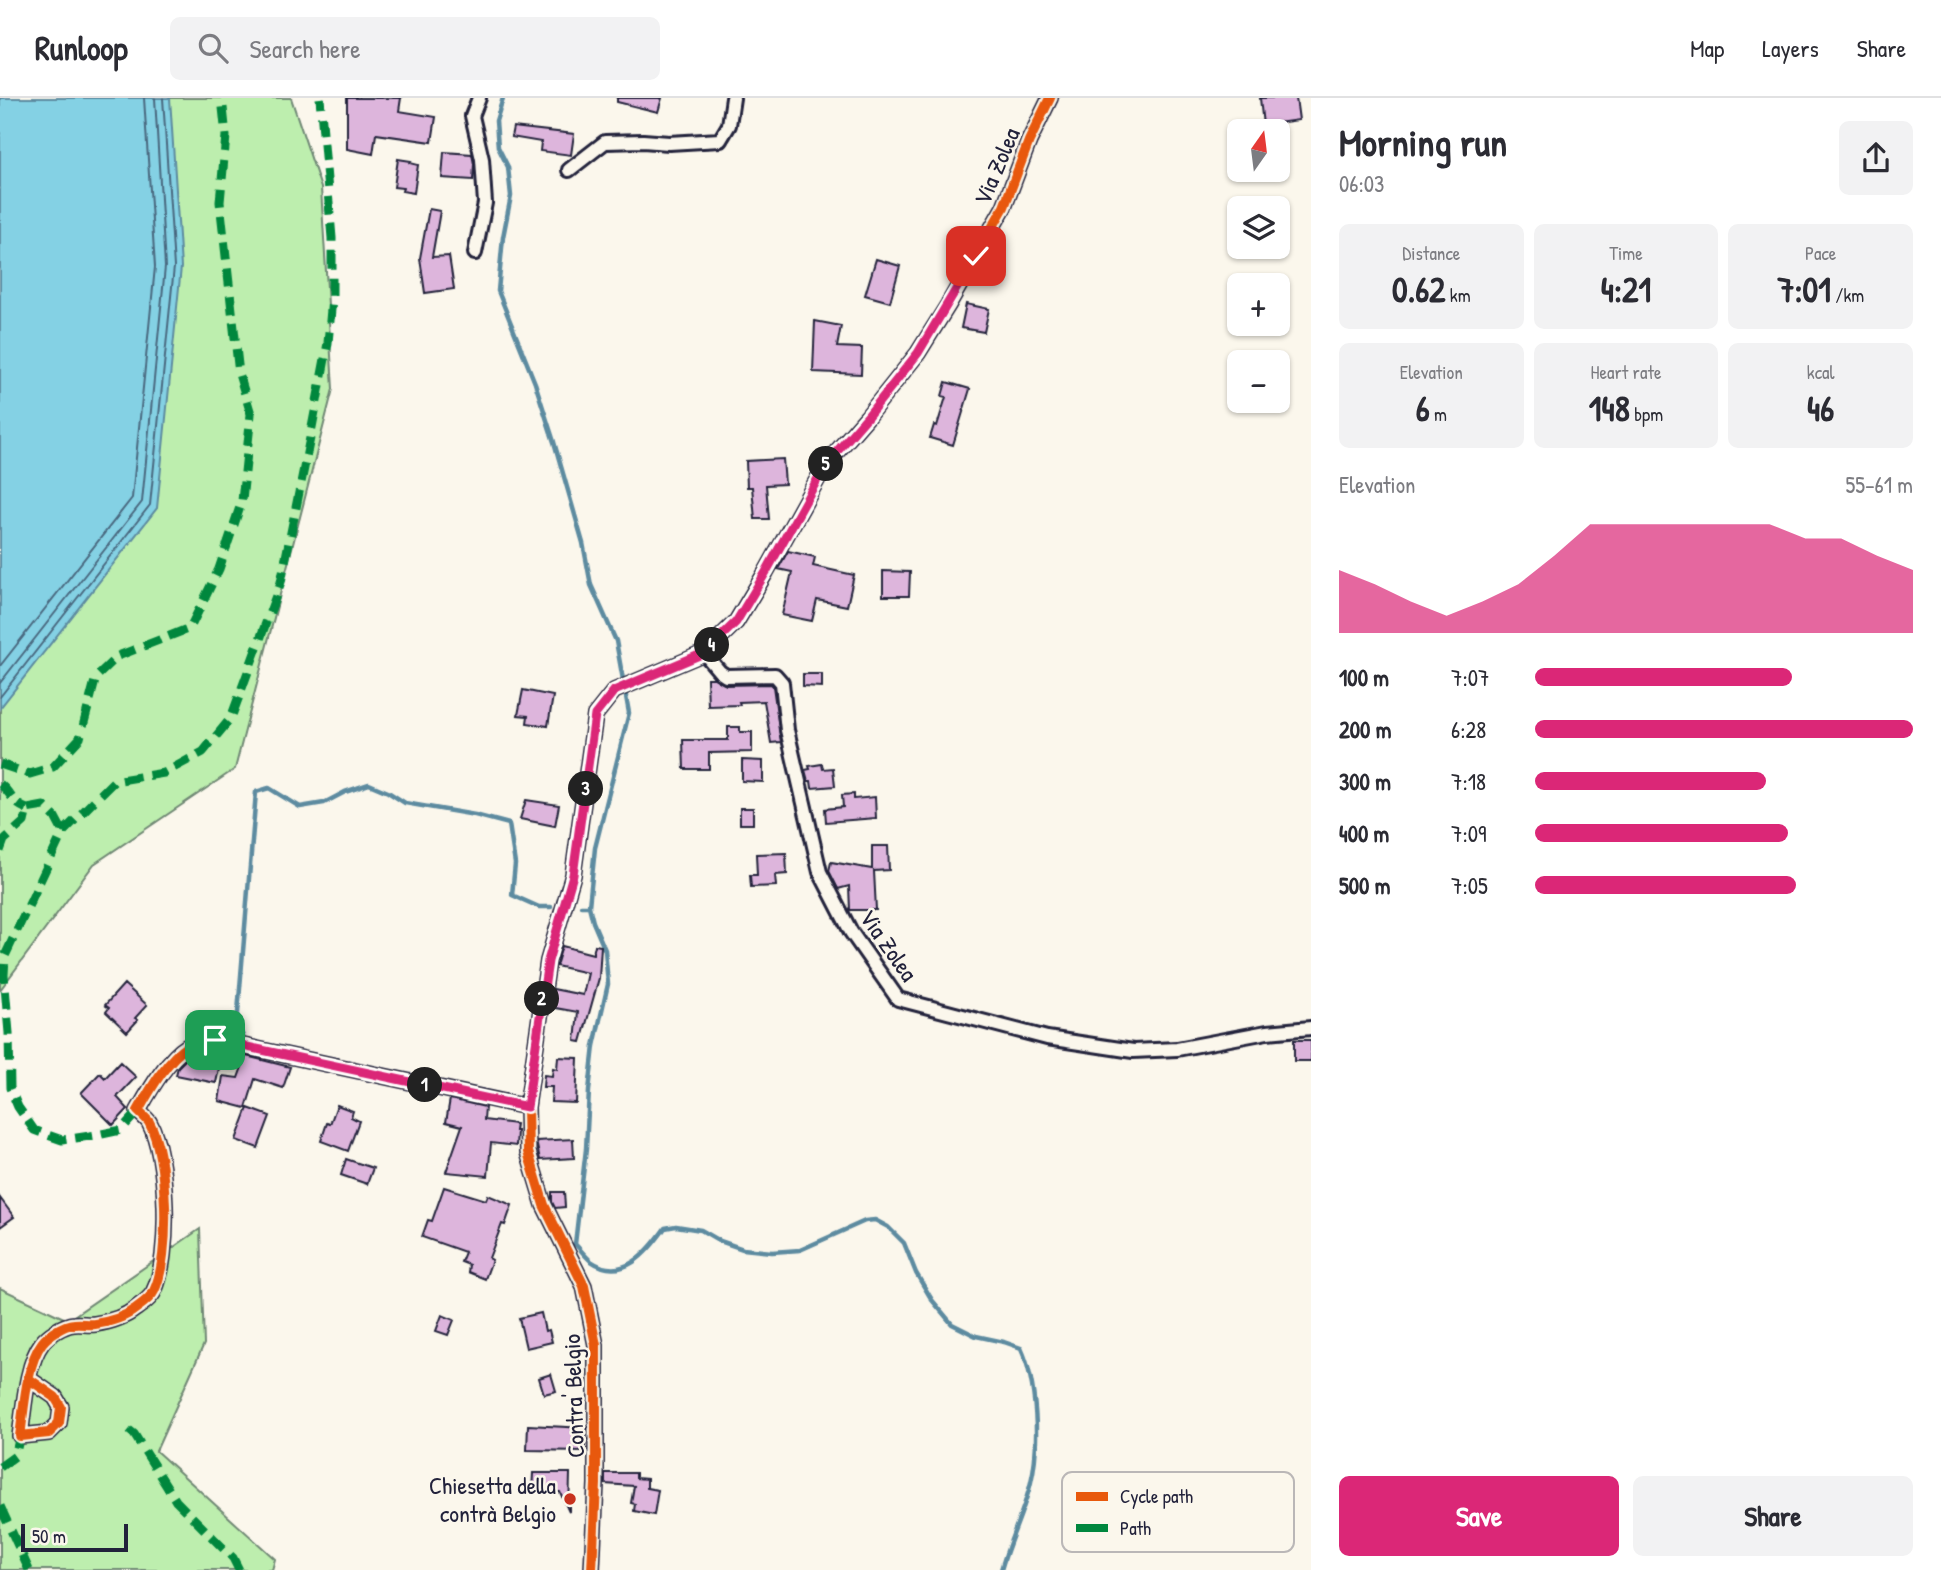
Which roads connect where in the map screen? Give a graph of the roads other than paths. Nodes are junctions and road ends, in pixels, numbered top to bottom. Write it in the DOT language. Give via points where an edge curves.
graph roads {
  1 [pos="479,98"];
  2 [pos="733,98"];
  3 [pos="1050,98"];
  4 [pos="569,170"];
  5 [pos="475,253"];
  6 [pos="704,653"];
  7 [pos="614,691"];
  8 [pos="1311,1028"];
  9 [pos="527,1107"];
  10 [pos="29,1379"];
  11 [pos="592,1570"];
  1 -- 5 [label="street" via="472,116 482,159 485,203"];
  2 -- 4 [label="street" via="729,125 720,140 605,142"];
  3 -- 6 [label="street, Via Zolea" via="1004,207 918,353 826,464 736,622"];
  6 -- 7 [label="street, Via Zolea"];
  6 -- 8 [label="street, Via Zolea" via="726,676 775,675 782,683 787,730 820,872 851,932 898,999 1047,1038 1133,1051 1177,1049"];
  7 -- 9 [label="street, Contra' Belgio" via="595,715 573,875 548,961"];
  9 -- 10 [label="street" via="215,1040 190,1044 153,1084 138,1111 148,1121 164,1175 161,1275 153,1294 114,1320 72,1324 56,1332 43,1341"];
  9 -- 11 [label="street, Contra' Belgio" via="527,1152 544,1205 584,1286 596,1345"];
  10 -- 10 [label="street" via="22,1425 20,1436 49,1433 59,1423 61,1407 55,1396"];
}
